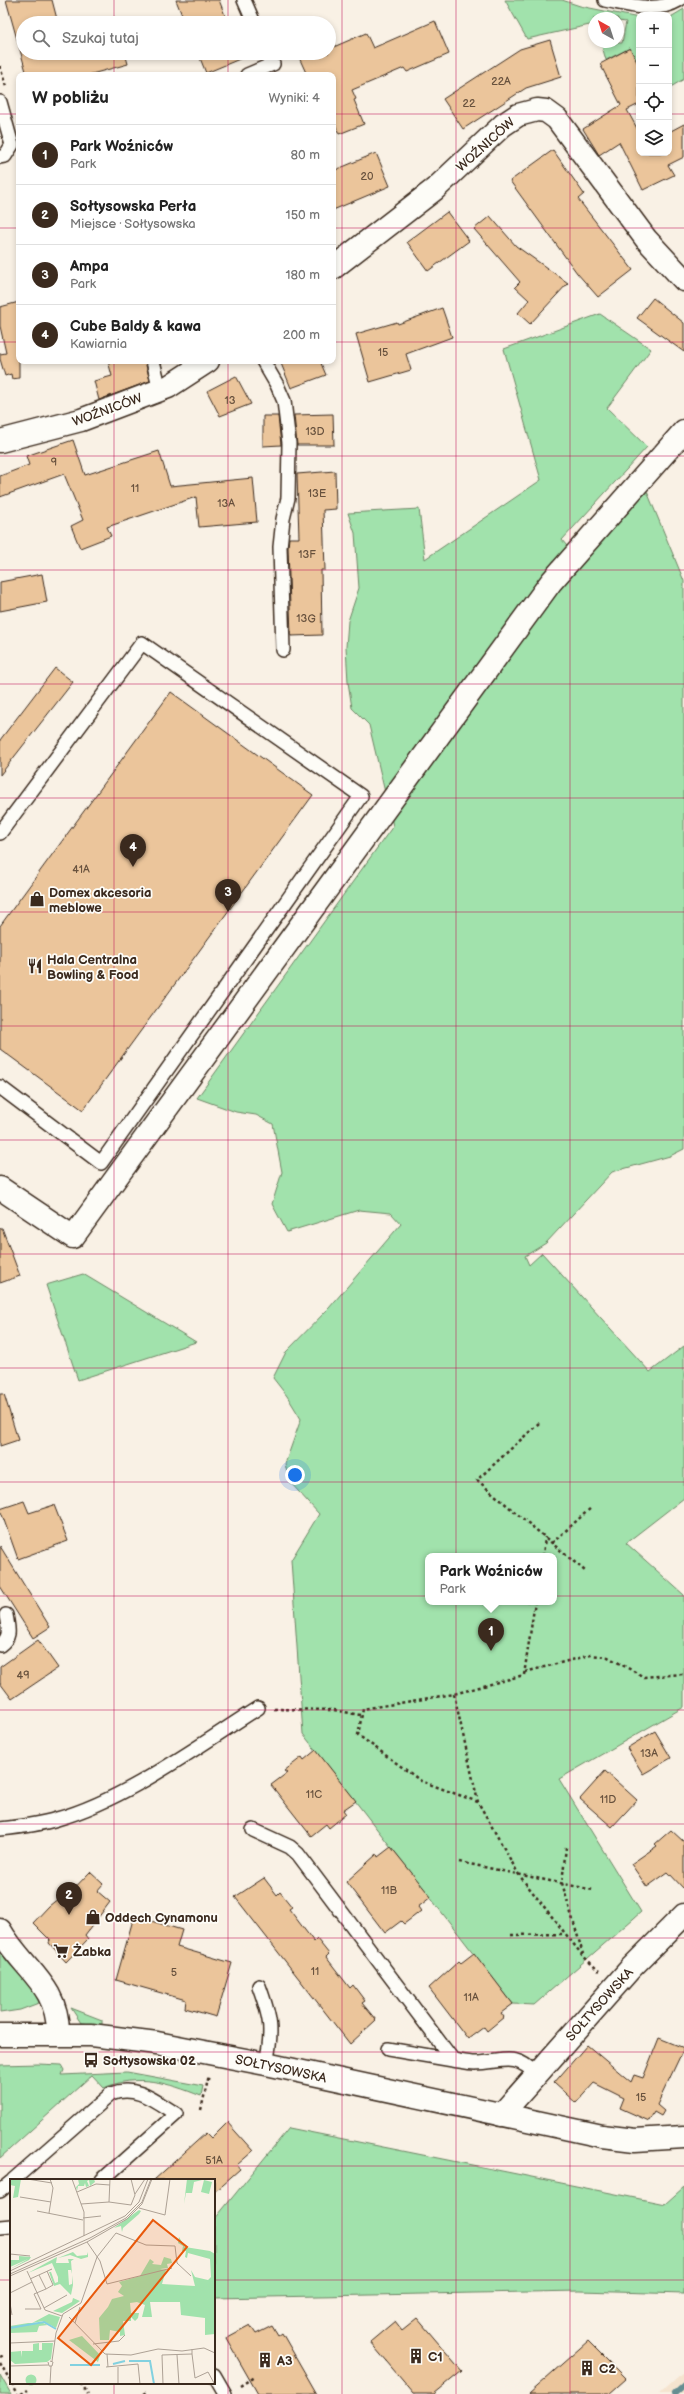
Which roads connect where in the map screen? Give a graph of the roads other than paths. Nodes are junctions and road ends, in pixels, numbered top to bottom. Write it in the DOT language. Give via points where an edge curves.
graph roads {
  1 [pos="244,0"];
  2 [pos="605,0"];
  3 [pos="679,0"];
  4 [pos="251,16"];
  5 [pos="271,60"];
  6 [pos="254,72"];
  7 [pos="0,102"];
  8 [pos="0,157"];
  9 [pos="336,266"];
  10 [pos="684,280"];
  11 [pos="154,364"];
  12 [pos="204,364"];
  13 [pos="265,364"];
  14 [pos="160,390"];
  15 [pos="684,431"];
  16 [pos="0,441"];
  17 [pos="283,650"];
  18 [pos="0,833"];
  19 [pos="0,1087"];
  20 [pos="0,1188"];
  21 [pos="6,1615"];
  22 [pos="0,1645"];
  23 [pos="258,1708"];
  24 [pos="0,1829"];
  25 [pos="252,1830"];
  26 [pos="684,1915"];
  27 [pos="0,1930"];
  28 [pos="260,1986"];
  29 [pos="58,2034"];
  30 [pos="0,2036"];
  31 [pos="388,2048"];
  32 [pos="453,2060"];
  33 [pos="266,2064"];
  34 [pos="536,2074"];
  35 [pos="501,2115"];
  36 [pos="684,2137"];
  37 [pos="14,2179"];
  38 [pos="103,2179"];
  39 [pos="10,2183"];
  40 [pos="0,2191"];
  41 [pos="10,2226"];
  42 [pos="0,2227"];
  43 [pos="215,2376"];
  44 [pos="230,2392"];
  1 -- 4 [label="lane"];
  2 -- 3 [label="lane" via="654,9"];
  5 -- 6 [label="lane" via="273,64"];
  7 -- 8 [label="lane" via="12,145 5,156"];
  9 -- 10 [label="street, WOŹNICÓW" via="434,188 503,125 518,115 537,110 546,111 557,119 642,233"];
  11 -- 14 [label="lane"];
  12 -- 14 [label="street, WOŹNICÓW" via="168,388"];
  13 -- 17 [label="lane" via="284,401 289,443 288,498 280,547"];
  14 -- 16 [label="street, WOŹNICÓW" via="81,420"];
  15 -- 20 [label="street" via="551,582 73,1237"];
  18 -- 19 [label="lane" via="142,643 361,796 101,1163"];
  21 -- 22 [label="lane" via="9,1632 7,1640"];
  23 -- 24 [label="lane" via="142,1781 90,1807 57,1819"];
  25 -- 32 [label="lane" via="290,1847 298,1854"];
  26 -- 34 [label="street, SOŁTYSOWSKA" via="615,1986"];
  27 -- 29 [label="street" via="17,1956 49,1991 56,2014"];
  28 -- 33 [label="lane" via="267,2008 271,2036"];
  29 -- 30 [label="street, SOŁTYSOWSKA"];
  29 -- 33 [label="street, SOŁTYSOWSKA" via="125,2038"];
  31 -- 32 [label="lane"];
  32 -- 34 [label="lane" via="475,2063 511,2058 527,2065"];
  33 -- 35 [label="street, SOŁTYSOWSKA"];
  34 -- 35 [label="street, SOŁTYSOWSKA"];
  35 -- 36 [label="street, SOŁTYSOWSKA" via="602,2136 635,2140 670,2140"];
  37 -- 38 [label="lane" via="111,2094 121,2090 138,2092 176,2114"];
  39 -- 40 [label="lane"];
  41 -- 42 [label="lane"];
  43 -- 44 [label="lane"];
}
